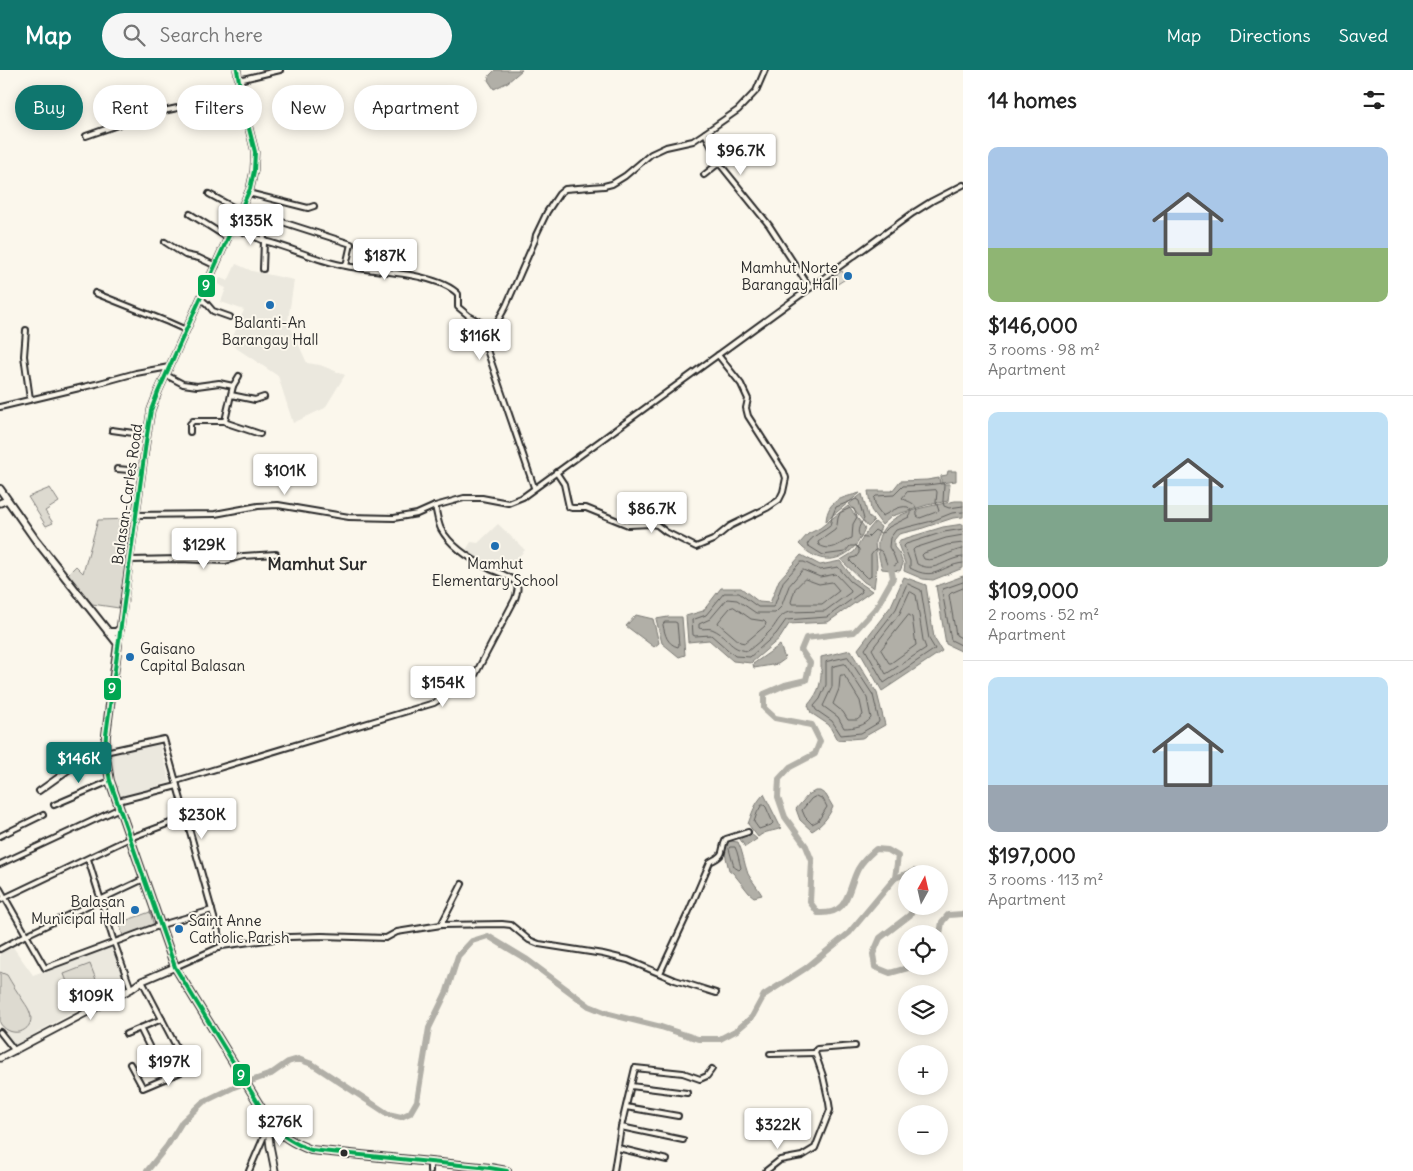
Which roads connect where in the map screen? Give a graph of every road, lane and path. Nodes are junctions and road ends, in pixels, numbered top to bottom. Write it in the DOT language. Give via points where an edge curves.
graph roads {
  1 [pos="238,70"];
  2 [pos="280,70"];
  3 [pos="765,70"];
  4 [pos="239,80"];
  5 [pos="240,85"];
  6 [pos="177,108"];
  7 [pos="250,130"];
  8 [pos="705,133"];
  9 [pos="86,136"];
  10 [pos="720,163"];
  11 [pos="704,175"];
  12 [pos="963,185"];
  13 [pos="248,192"];
  14 [pos="208,194"];
  15 [pos="314,206"];
  16 [pos="240,211"];
  17 [pos="190,214"];
  18 [pos="233,227"];
  19 [pos="228,238"];
  20 [pos="264,241"];
  21 [pos="165,242"];
  22 [pos="216,266"];
  23 [pos="346,266"];
  24 [pos="263,268"];
  25 [pos="810,288"];
  26 [pos="96,293"];
  27 [pos="201,299"];
  28 [pos="230,316"];
  29 [pos="493,329"];
  30 [pos="26,330"];
  31 [pos="186,330"];
  32 [pos="718,355"];
  33 [pos="169,368"];
  34 [pos="166,375"];
  35 [pos="239,376"];
  36 [pos="233,386"];
  37 [pos="231,395"];
  38 [pos="264,397"];
  39 [pos="30,399"];
  40 [pos="0,407"];
  41 [pos="225,421"];
  42 [pos="112,430"];
  43 [pos="190,432"];
  44 [pos="260,434"];
  45 [pos="147,435"];
  46 [pos="117,469"];
  47 [pos="556,472"];
  48 [pos="141,477"];
  49 [pos="534,487"];
  50 [pos="0,489"];
  51 [pos="7,500"];
  52 [pos="0,503"];
  53 [pos="435,506"];
  54 [pos="136,515"];
  55 [pos="276,554"];
  56 [pos="130,560"];
  57 [pos="120,629"];
  58 [pos="108,632"];
  59 [pos="118,644"];
  60 [pos="106,754"];
  61 [pos="110,781"];
  62 [pos="176,784"];
  63 [pos="39,791"];
  64 [pos="118,801"];
  65 [pos="54,805"];
  66 [pos="120,808"];
  67 [pos="43,815"];
  68 [pos="186,817"];
  69 [pos="748,832"];
  70 [pos="0,836"];
  71 [pos="130,838"];
  72 [pos="88,859"];
  73 [pos="0,864"];
  74 [pos="144,879"];
  75 [pos="462,884"];
  76 [pos="0,889"];
  77 [pos="5,898"];
  78 [pos="0,900"];
  79 [pos="101,900"];
  80 [pos="212,910"];
  81 [pos="161,925"];
  82 [pos="441,925"];
  83 [pos="26,935"];
  84 [pos="114,942"];
  85 [pos="222,946"];
  86 [pos="0,949"];
  87 [pos="175,967"];
  88 [pos="660,973"];
  89 [pos="142,981"];
  90 [pos="131,988"];
  91 [pos="716,993"];
  92 [pos="162,1019"];
  93 [pos="140,1028"];
  94 [pos="0,1032"];
  95 [pos="126,1034"];
  96 [pos="855,1046"];
  97 [pos="15,1051"];
  98 [pos="815,1053"];
  99 [pos="770,1054"];
  100 [pos="0,1058"];
  101 [pos="130,1064"];
  102 [pos="712,1069"];
  103 [pos="165,1079"];
  104 [pos="631,1086"];
  105 [pos="687,1093"];
  106 [pos="626,1107"];
  107 [pos="678,1116"];
  108 [pos="269,1125"];
  109 [pos="621,1127"];
  110 [pos="683,1140"];
  111 [pos="618,1148"];
  112 [pos="667,1160"];
  113 [pos="430,1162"];
  114 [pos="249,1171"];
  115 [pos="275,1171"];
  116 [pos="430,1171"];
  117 [pos="507,1171"];
  118 [pos="614,1171"];
  119 [pos="766,1171"];
  1 -- 4 [label="main road, Balasan-Carles Road"];
  2 -- 4 [label="street"];
  3 -- 8 [label="street" via="756,91 738,110"];
  4 -- 5 [label="main road, Balasan-Carles Road"];
  6 -- 9 [label="street" via="149,114"];
  7 -- 13 [label="main road, Balasan-Carles Road" via="255,152"];
  8 -- 10 [label="street"];
  8 -- 29 [label="street" via="693,141 651,154 612,184 565,189 559,194 547,212"];
  10 -- 11 [label="street"];
  10 -- 25 [label="street" via="769,225"];
  12 -- 25 [label="street" via="932,200"];
  13 -- 15 [label="street" via="308,208"];
  13 -- 16 [label="main road, Balasan-Carles Road"];
  14 -- 16 [label="street"];
  16 -- 18 [label="main road, Balasan-Carles Road"];
  17 -- 19 [label="street"];
  18 -- 19 [label="main road, Balasan-Carles Road"];
  18 -- 20 [label="street"];
  19 -- 22 [label="main road, Balasan-Carles Road"];
  20 -- 23 [label="street"];
  20 -- 23 [label="street" via="268,222 273,219 352,244"];
  20 -- 24 [label="street"];
  21 -- 22 [label="street" via="185,255"];
  22 -- 27 [label="main road, Balasan-Carles Road"];
  23 -- 29 [label="street" via="436,280 454,289 458,294 458,307"];
  25 -- 32 [label="street"];
  26 -- 31 [label="street"];
  27 -- 28 [label="street" via="213,311"];
  27 -- 31 [label="main road, Balasan-Carles Road"];
  29 -- 49 [label="street" via="486,347"];
  30 -- 39 [label="street" via="24,356"];
  31 -- 33 [label="main road, Balasan-Carles Road"];
  32 -- 47 [label="street"];
  32 -- 47 [label="street" via="741,384 748,399 748,416 784,472 786,478 779,500 696,547 657,525 628,526 586,508 569,507 564,484"];
  33 -- 34 [label="main road, Balasan-Carles Road"];
  33 -- 39 [label="street"];
  34 -- 36 [label="street" via="183,384"];
  34 -- 45 [label="main road, Balasan-Carles Road" via="151,410"];
  35 -- 36 [label="street"];
  36 -- 37 [label="street"];
  37 -- 38 [label="street" via="255,400"];
  37 -- 41 [label="street"];
  39 -- 40 [label="street"];
  41 -- 43 [label="street" via="194,421 190,424"];
  41 -- 44 [label="street"];
  42 -- 45 [label="street"];
  45 -- 48 [label="main road, Balasan-Carles Road"];
  46 -- 48 [label="street" via="129,470"];
  47 -- 49 [label="street"];
  48 -- 54 [label="main road, Balasan-Carles Road"];
  49 -- 53 [label="street" via="523,497 508,503 464,498"];
  50 -- 51 [label="main road"];
  51 -- 52 [label="main road"];
  51 -- 58 [label="main road"];
  53 -- 54 [label="street" via="417,514 394,518 349,517 278,505 215,514"];
  53 -- 62 [label="street" via="441,528 450,541 463,553 518,585 515,599 475,675 434,703"];
  54 -- 56 [label="main road, Balasan-Carles Road"];
  55 -- 56 [label="street" via="243,556 225,561"];
  56 -- 57 [label="main road, Balasan-Carles Road"];
  57 -- 58 [label="main road"];
  57 -- 59 [label="main road, Balasan-Carles Road"];
  58 -- 59 [label="main road"];
  59 -- 60 [label="main road"];
  60 -- 61 [label="main road"];
  60 -- 62 [label="street" via="164,740"];
  60 -- 63 [label="street" via="81,761"];
  61 -- 64 [label="main road"];
  61 -- 65 [label="street"];
  62 -- 64 [label="street"];
  62 -- 68 [label="street"];
  64 -- 66 [label="main road"];
  66 -- 71 [label="main road"];
  66 -- 73 [label="street"];
  67 -- 70 [label="street"];
  68 -- 71 [label="street"];
  68 -- 80 [label="street"];
  69 -- 88 [label="street" via="726,839 719,858 710,862"];
  71 -- 72 [label="street"];
  71 -- 74 [label="main road"];
  72 -- 77 [label="street"];
  72 -- 79 [label="street"];
  74 -- 79 [label="street"];
  74 -- 81 [label="main road"];
  75 -- 82 [label="street"];
  76 -- 77 [label="street"];
  77 -- 78 [label="street"];
  77 -- 83 [label="street"];
  79 -- 83 [label="street"];
  79 -- 84 [label="street"];
  80 -- 81 [label="street"];
  80 -- 85 [label="street"];
  81 -- 84 [label="street"];
  81 -- 87 [label="main road"];
  82 -- 85 [label="street" via="397,932 386,938 290,937"];
  82 -- 88 [label="street" via="511,925 529,940 540,944 628,960"];
  83 -- 84 [label="street" via="45,968"];
  83 -- 86 [label="street"];
  84 -- 90 [label="street"];
  85 -- 87 [label="street"];
  87 -- 89 [label="main road"];
  87 -- 108 [label="main road"];
  88 -- 91 [label="street"];
  89 -- 90 [label="main road"];
  89 -- 92 [label="street"];
  90 -- 97 [label="main road"];
  92 -- 93 [label="street"];
  92 -- 103 [label="street" via="188,1069"];
  93 -- 95 [label="street"];
  93 -- 103 [label="street"];
  94 -- 97 [label="street"];
  96 -- 98 [label="street" via="817,1049"];
  97 -- 100 [label="main road"];
  98 -- 99 [label="street"];
  98 -- 119 [label="street" via="830,1103 815,1148 802,1156 780,1160"];
  101 -- 103 [label="street" via="143,1088"];
  102 -- 104 [label="street" via="700,1079 683,1073 635,1068"];
  104 -- 105 [label="street"];
  104 -- 106 [label="street"];
  106 -- 107 [label="street"];
  106 -- 109 [label="street"];
  108 -- 113 [label="main road" via="311,1150"];
  108 -- 114 [label="street"];
  108 -- 115 [label="main road"];
  109 -- 110 [label="street"];
  109 -- 111 [label="street"];
  111 -- 112 [label="street"];
  111 -- 118 [label="street"];
  113 -- 116 [label="street"];
  113 -- 117 [label="main road"];
}
